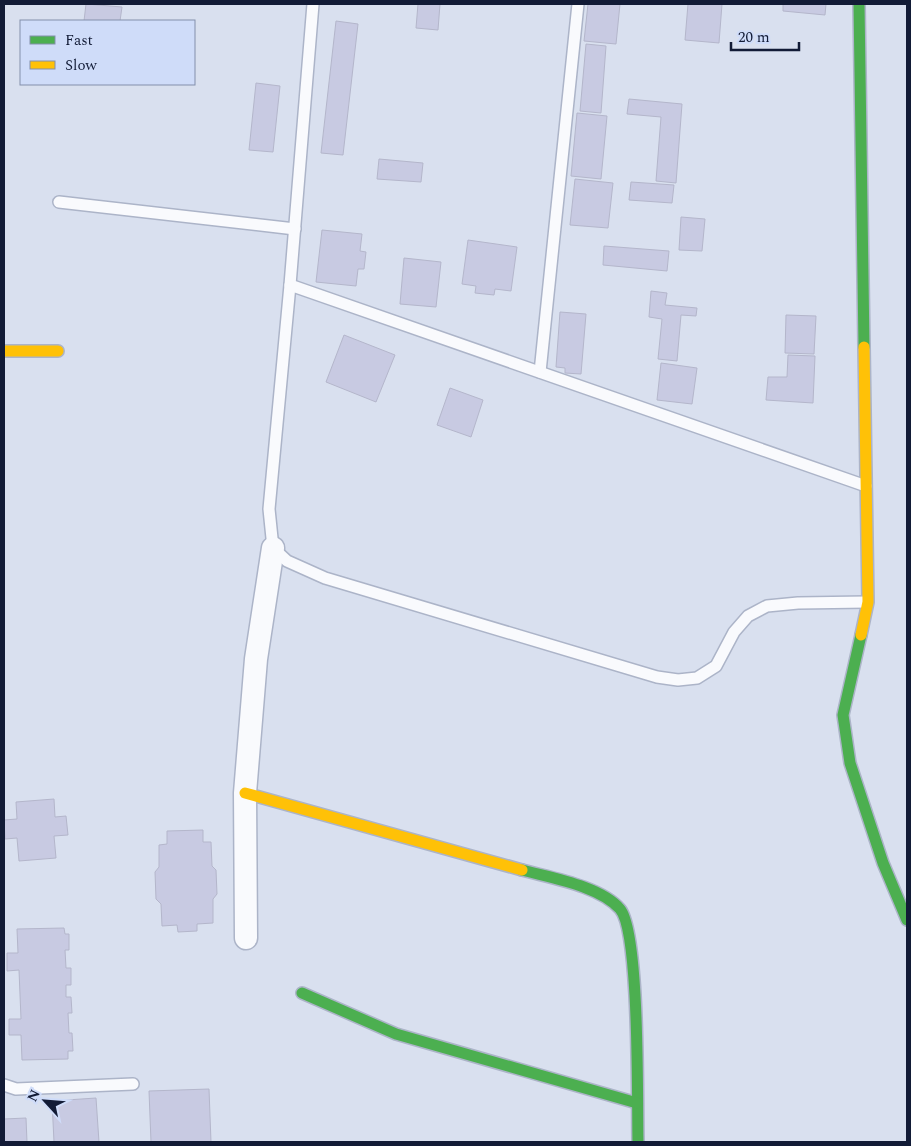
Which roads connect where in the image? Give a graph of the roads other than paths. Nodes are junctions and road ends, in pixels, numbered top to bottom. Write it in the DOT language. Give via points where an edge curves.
graph roads {
  1 [pos="313,4"];
  2 [pos="578,4"];
  3 [pos="859,4"];
  4 [pos="59,202"];
  5 [pos="295,229"];
  6 [pos="290,285"];
  7 [pos="4,351"];
  8 [pos="58,351"];
  9 [pos="540,372"];
  10 [pos="866,486"];
  11 [pos="273,548"];
  12 [pos="868,602"];
  13 [pos="245,793"];
  14 [pos="907,920"];
  15 [pos="246,938"];
  16 [pos="302,993"];
  17 [pos="134,1084"];
  18 [pos="4,1085"];
  19 [pos="636,1103"];
  20 [pos="638,1142"];
  1 -- 5 [label="lane"];
  2 -- 9 [label="lane"];
  3 -- 10 [label="street"];
  4 -- 5 [label="lane"];
  5 -- 6 [label="lane"];
  6 -- 9 [label="lane"];
  6 -- 11 [label="lane" via="269,509"];
  7 -- 8 [label="street"];
  9 -- 10 [label="lane"];
  10 -- 12 [label="street"];
  11 -- 12 [label="lane" via="287,561 325,578 657,677 678,680 697,678 716,666 734,632 748,616 767,606"];
  11 -- 13 [label="street" via="256,659"];
  12 -- 14 [label="street" via="843,715 850,763 882,863"];
  13 -- 15 [label="street"];
  13 -- 19 [label="street" via="561,881 610,900 624,912 629,929"];
  16 -- 19 [label="street" via="396,1034"];
  17 -- 18 [label="lane" via="16,1089"];
  19 -- 20 [label="street"];
}
